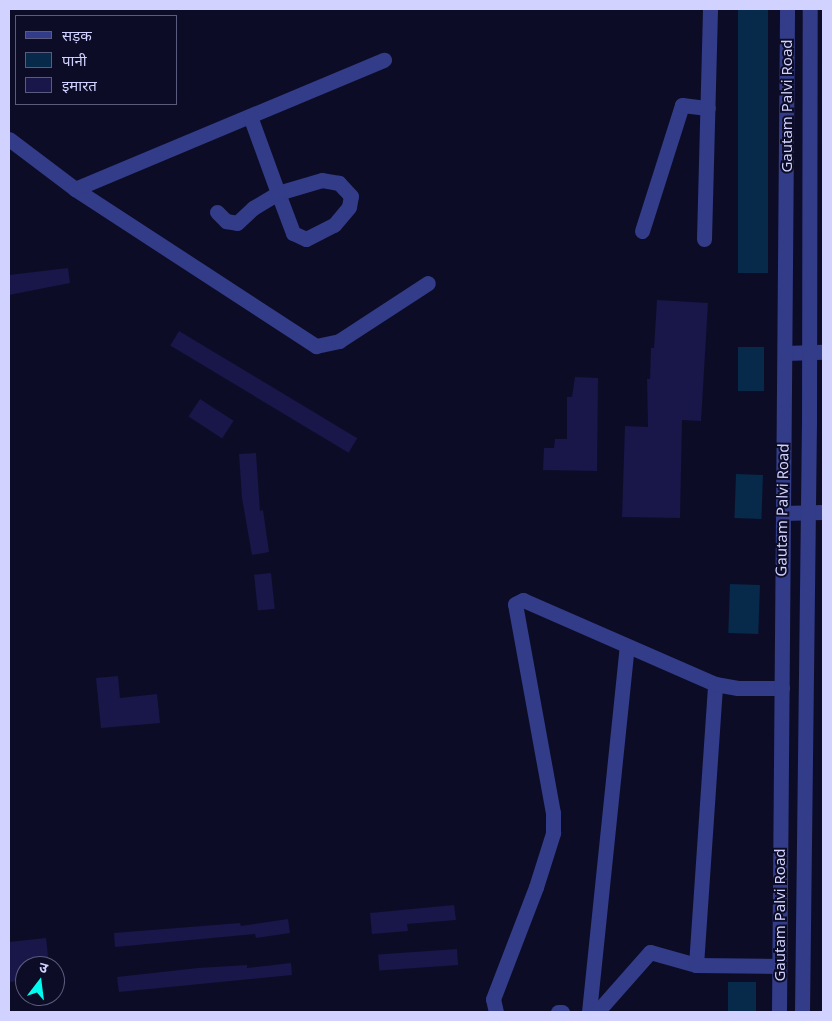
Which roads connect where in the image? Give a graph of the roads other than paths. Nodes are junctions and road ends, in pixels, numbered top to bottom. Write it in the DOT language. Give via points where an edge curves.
graph roads {
  1 [pos="710,9"];
  2 [pos="787,9"];
  3 [pos="810,9"];
  4 [pos="384,60"];
  5 [pos="708,108"];
  6 [pos="250,116"];
  7 [pos="9,139"];
  8 [pos="74,189"];
  9 [pos="278,194"];
  10 [pos="217,212"];
  11 [pos="642,231"];
  12 [pos="704,239"];
  13 [pos="428,283"];
  14 [pos="816,352"];
  15 [pos="784,353"];
  16 [pos="816,512"];
  17 [pos="782,513"];
  18 [pos="627,647"];
  19 [pos="715,684"];
  20 [pos="782,688"];
  21 [pos="696,965"];
  22 [pos="779,966"];
  23 [pos="496,1012"];
  24 [pos="589,1012"];
  25 [pos="597,1012"];
  26 [pos="779,1012"];
  27 [pos="802,1012"];
  1 -- 5 [label="street"];
  2 -- 15 [label="street, Gautam Palvi Road"];
  3 -- 14 [label="street, Gautam Palvi Road"];
  4 -- 6 [label="street"];
  5 -- 11 [label="street" via="682,105"];
  5 -- 12 [label="street"];
  6 -- 8 [label="street"];
  6 -- 9 [label="street"];
  7 -- 8 [label="street"];
  8 -- 13 [label="street" via="316,346 339,340"];
  9 -- 9 [label="street" via="322,180 339,183 352,196 349,207 334,225 306,240 293,234"];
  9 -- 10 [label="street" via="253,208 238,223 226,221"];
  14 -- 15 [label="street"];
  14 -- 16 [label="street, Gautam Palvi Road"];
  15 -- 17 [label="street, Gautam Palvi Road"];
  16 -- 17 [label="street"];
  16 -- 27 [label="street, Gautam Palvi Road"];
  17 -- 20 [label="street, Gautam Palvi Road"];
  18 -- 19 [label="street"];
  18 -- 23 [label="street" via="523,600 515,604 553,813 553,833 493,999"];
  18 -- 24 [label="street"];
  19 -- 20 [label="street" via="738,688"];
  19 -- 21 [label="street"];
  20 -- 22 [label="street, Gautam Palvi Road"];
  21 -- 22 [label="street"];
  21 -- 25 [label="street" via="650,952"];
  22 -- 26 [label="street, Gautam Palvi Road"];
}
